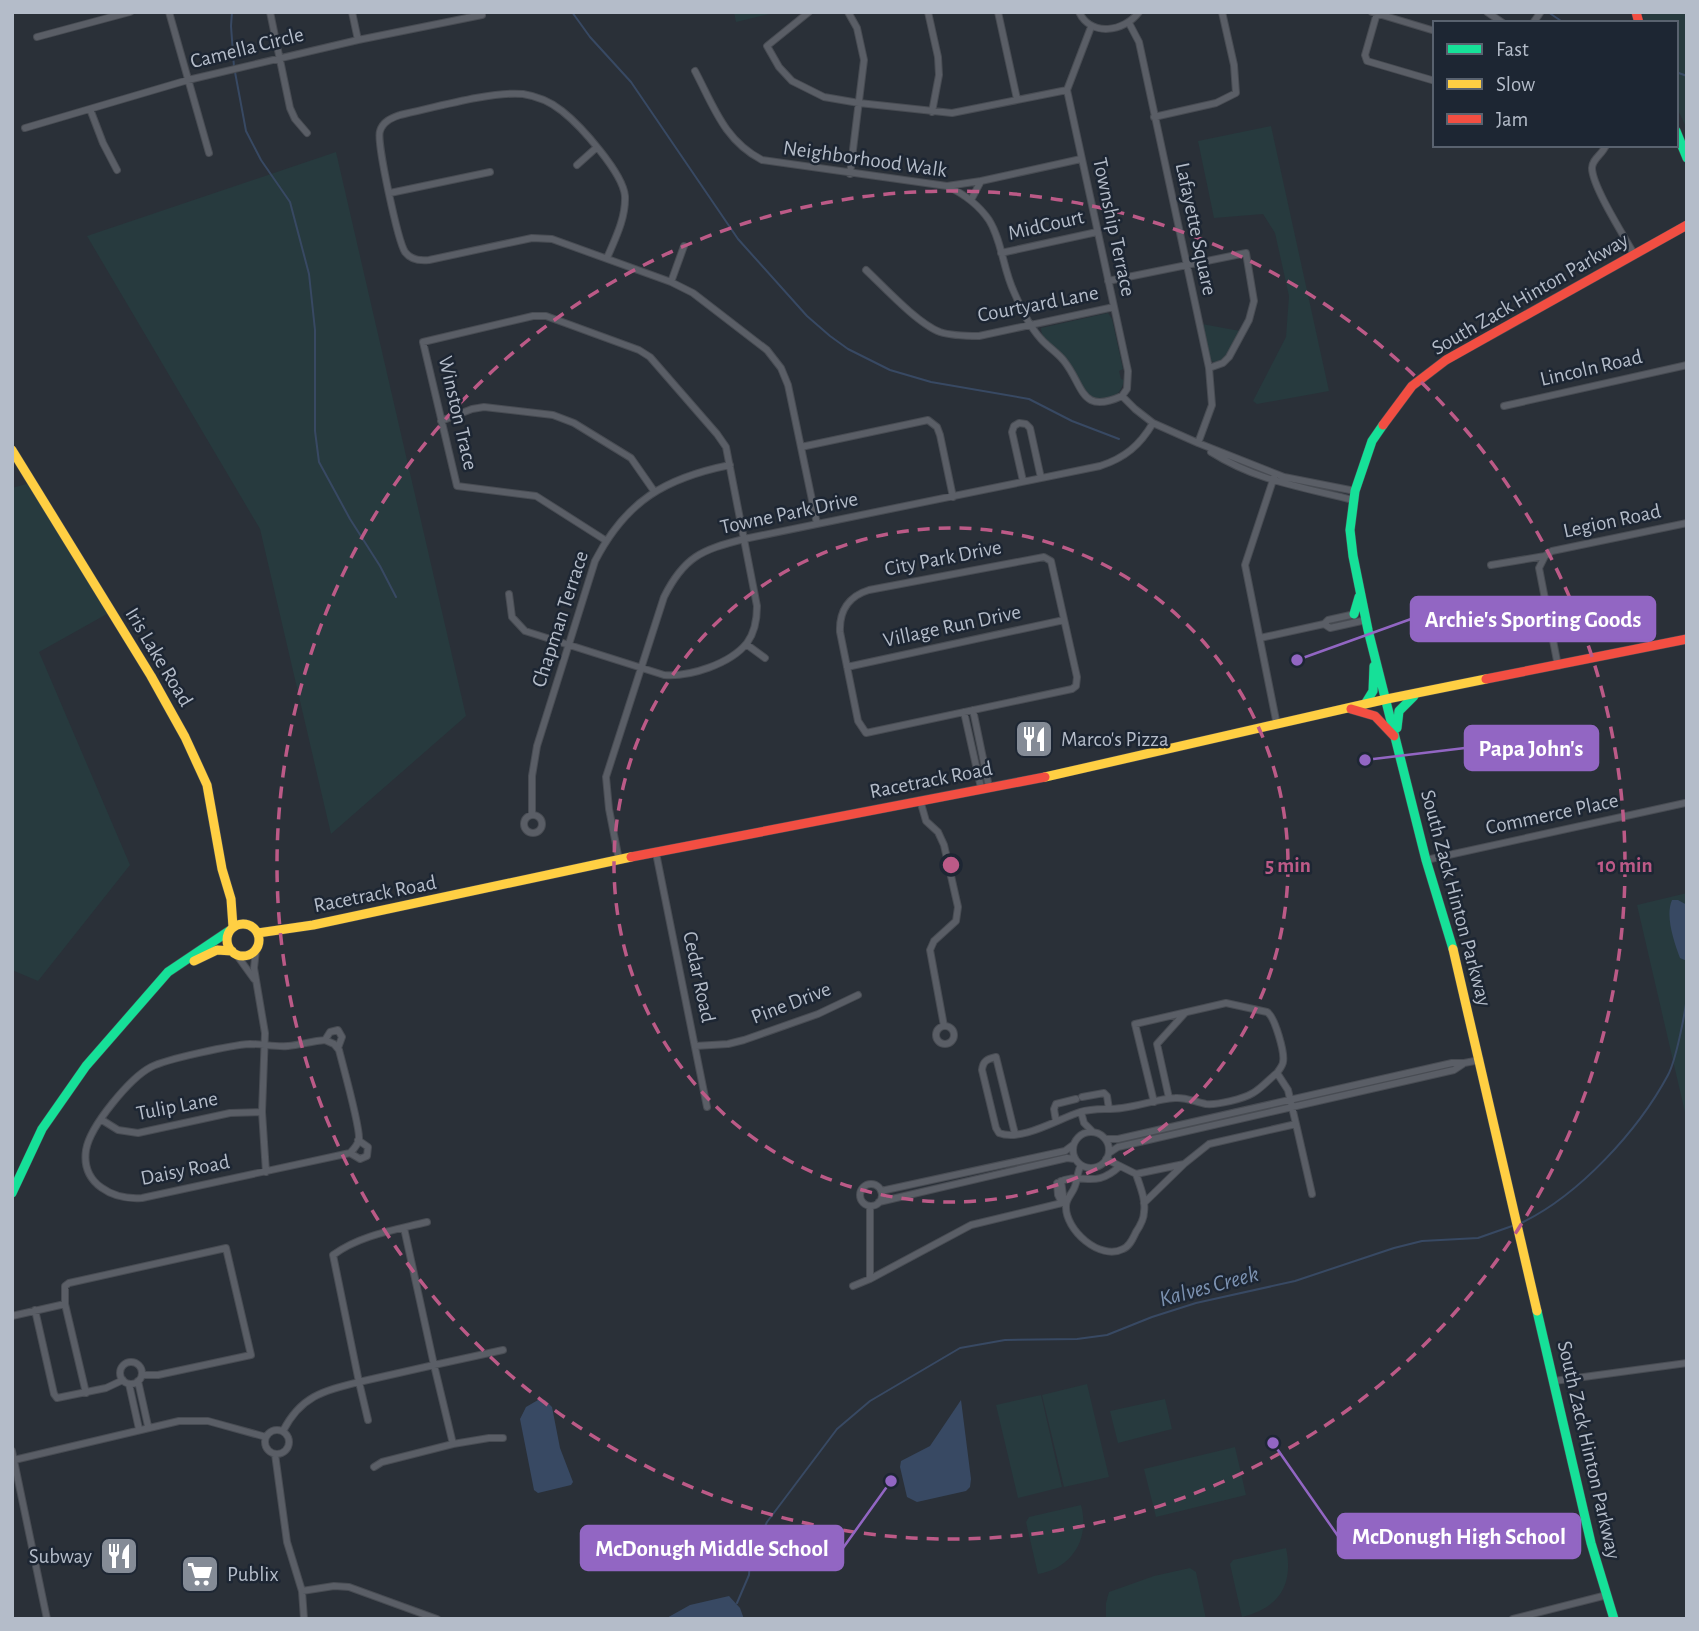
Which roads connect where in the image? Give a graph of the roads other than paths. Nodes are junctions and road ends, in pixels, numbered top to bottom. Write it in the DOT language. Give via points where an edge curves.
graph roads {
  1 [pos="130,12"];
  2 [pos="169,12"];
  3 [pos="270,12"];
  4 [pos="352,12"];
  5 [pos="809,12"];
  6 [pos="848,12"];
  7 [pos="928,12"];
  8 [pos="998,12"];
  9 [pos="1079,12"];
  10 [pos="1139,12"];
  11 [pos="1222,12"];
  12 [pos="1374,13"];
  13 [pos="481,14"];
  14 [pos="1395,15"];
  15 [pos="1129,23"];
  16 [pos="1091,27"];
  17 [pos="1433,29"];
  18 [pos="37,37"];
  19 [pos="358,40"];
  20 [pos="279,58"];
  21 [pos="695,71"];
  22 [pos="188,80"];
  23 [pos="1433,80"];
  24 [pos="1067,90"];
  25 [pos="1017,99"];
  26 [pos="859,103"];
  27 [pos="90,109"];
  28 [pos="932,111"];
  29 [pos="1154,117"];
  30 [pos="24,128"];
  31 [pos="307,134"];
  32 [pos="1678,136"];
  33 [pos="1606,147"];
  34 [pos="596,148"];
  35 [pos="209,153"];
  36 [pos="1687,158"];
  37 [pos="1081,159"];
  38 [pos="577,165"];
  39 [pos="117,170"];
  40 [pos="490,172"];
  41 [pos="850,174"];
  42 [pos="981,181"];
  43 [pos="947,186"];
  44 [pos="390,193"];
  45 [pos="971,200"];
  46 [pos="1687,225"];
  47 [pos="1097,232"];
  48 [pos="684,246"];
  49 [pos="1001,253"];
  50 [pos="1634,254"];
  51 [pos="607,258"];
  52 [pos="1186,265"];
  53 [pos="866,270"];
  54 [pos="1108,281"];
  55 [pos="671,282"];
  56 [pos="1114,307"];
  57 [pos="1030,325"];
  58 [pos="1687,365"];
  59 [pos="1209,368"];
  60 [pos="1122,396"];
  61 [pos="1504,406"];
  62 [pos="441,421"];
  63 [pos="1153,423"];
  64 [pos="1198,443"];
  65 [pos="801,447"];
  66 [pos="12,450"];
  67 [pos="730,465"];
  68 [pos="1041,478"];
  69 [pos="1274,478"];
  70 [pos="1023,481"];
  71 [pos="654,491"];
  72 [pos="1354,496"];
  73 [pos="953,497"];
  74 [pos="1687,523"];
  75 [pos="817,524"];
  76 [pos="744,539"];
  77 [pos="606,541"];
  78 [pos="1545,556"];
  79 [pos="1492,565"];
  80 [pos="1360,592"];
  81 [pos="509,594"];
  82 [pos="1354,614"];
  83 [pos="1365,616"];
  84 [pos="1064,620"];
  85 [pos="1324,624"];
  86 [pos="1260,638"];
  87 [pos="1687,639"];
  88 [pos="746,644"];
  89 [pos="568,645"];
  90 [pos="1373,650"];
  91 [pos="765,658"];
  92 [pos="1559,666"];
  93 [pos="847,667"];
  94 [pos="641,668"];
  95 [pos="1417,695"];
  96 [pos="1387,699"];
  97 [pos="1363,705"];
  98 [pos="1346,709"];
  99 [pos="973,710"];
  100 [pos="964,712"];
  101 [pos="1277,725"];
  102 [pos="1397,740"];
  103 [pos="985,788"];
  104 [pos="920,800"];
  105 [pos="1685,803"];
  106 [pos="532,815"];
  107 [pos="656,853"];
  108 [pos="619,860"];
  109 [pos="1426,860"];
  110 [pos="231,900"];
  111 [pos="250,925"];
  112 [pos="304,927"];
  113 [pos="231,930"];
  114 [pos="258,933"];
  115 [pos="257,948"];
  116 [pos="234,952"];
  117 [pos="163,980"];
  118 [pos="255,980"];
  119 [pos="858,995"];
  120 [pos="1185,1013"];
  121 [pos="944,1026"];
  122 [pos="325,1041"];
  123 [pos="265,1045"];
  124 [pos="695,1046"];
  125 [pos="338,1048"];
  126 [pos="1480,1060"];
  127 [pos="1277,1073"];
  128 [pos="1169,1098"];
  129 [pos="1154,1102"];
  130 [pos="1292,1103"];
  131 [pos="707,1107"];
  132 [pos="1109,1109"];
  133 [pos="262,1112"];
  134 [pos="1081,1112"];
  135 [pos="102,1120"];
  136 [pos="1056,1121"];
  137 [pos="1084,1123"];
  138 [pos="1296,1124"];
  139 [pos="1092,1131"];
  140 [pos="1015,1134"];
  141 [pos="1081,1134"];
  142 [pos="1106,1139"];
  143 [pos="358,1140"];
  144 [pos="1073,1145"];
  145 [pos="350,1153"];
  146 [pos="1108,1156"];
  147 [pos="1075,1159"];
  148 [pos="1184,1164"];
  149 [pos="1080,1165"];
  150 [pos="1120,1166"];
  151 [pos="266,1172"];
  152 [pos="1136,1174"];
  153 [pos="1077,1179"];
  154 [pos="1074,1188"];
  155 [pos="881,1191"];
  156 [pos="1060,1191"];
  157 [pos="12,1193"];
  158 [pos="1312,1194"];
  159 [pos="879,1202"];
  160 [pos="1063,1202"];
  161 [pos="1144,1203"];
  162 [pos="870,1206"];
  163 [pos="427,1222"];
  164 [pos="404,1228"];
  165 [pos="870,1279"];
  166 [pos="853,1286"];
  167 [pos="65,1304"];
  168 [pos="35,1310"];
  169 [pos="12,1316"];
  170 [pos="503,1350"];
  171 [pos="1687,1363"];
  172 [pos="435,1365"];
  173 [pos="140,1378"];
  174 [pos="1554,1381"];
  175 [pos="126,1382"];
  176 [pos="359,1382"];
  177 [pos="86,1393"];
  178 [pos="368,1420"];
  179 [pos="148,1426"];
  180 [pos="139,1429"];
  181 [pos="283,1431"];
  182 [pos="266,1437"];
  183 [pos="503,1438"];
  184 [pos="453,1444"];
  185 [pos="12,1451"];
  186 [pos="275,1454"];
  187 [pos="14,1460"];
  188 [pos="374,1467"];
  189 [pos="302,1591"];
  190 [pos="1607,1595"];
  191 [pos="47,1619"];
  192 [pos="304,1619"];
  193 [pos="437,1619"];
  194 [pos="1513,1619"];
  195 [pos="1614,1619"];
  1 -- 18 [label="street"];
  2 -- 22 [label="street"];
  3 -- 20 [label="street"];
  4 -- 19 [label="street"];
  5 -- 26 [label="street" via="767,46 792,81 824,97"];
  6 -- 26 [label="street" via="863,48"];
  7 -- 28 [label="street" via="939,75"];
  8 -- 25 [label="street"];
  9 -- 16 [label="street"];
  10 -- 15 [label="street"];
  11 -- 29 [label="street" via="1236,93 1216,103"];
  12 -- 14 [label="street"];
  12 -- 23 [label="street" via="1367,61"];
  13 -- 19 [label="street, Camella Circle"];
  14 -- 17 [label="street"];
  15 -- 16 [label="street" via="1113,29"];
  15 -- 29 [label="street, Lafayette Square" via="1139,42"];
  16 -- 24 [label="street"];
  19 -- 20 [label="street, Camella Circle"];
  20 -- 22 [label="street, Camella Circle"];
  20 -- 31 [label="street" via="290,108"];
  21 -- 41 [label="street, Neighborhood Walk" via="725,129 747,152 778,164"];
  22 -- 27 [label="street, Camella Circle"];
  22 -- 35 [label="street"];
  24 -- 25 [label="street"];
  24 -- 37 [label="street, Township Terrace"];
  25 -- 28 [label="street" via="952,113"];
  26 -- 28 [label="street"];
  26 -- 41 [label="street"];
  27 -- 30 [label="street, Camella Circle"];
  27 -- 39 [label="street"];
  29 -- 52 [label="street, Lafayette Square"];
  32 -- 36 [label="street"];
  33 -- 50 [label="street" via="1591,166 1594,180"];
  34 -- 38 [label="street"];
  34 -- 44 [label="street" via="562,110 521,94 400,115 388,120 379,134"];
  34 -- 51 [label="street" via="612,166 624,191 624,212"];
  37 -- 42 [label="street"];
  37 -- 47 [label="street, Township Terrace"];
  40 -- 44 [label="street"];
  41 -- 43 [label="street, Neighborhood Walk"];
  42 -- 43 [label="street"];
  42 -- 45 [label="street"];
  43 -- 45 [label="street, Neighborhood Walk"];
  44 -- 51 [label="street" via="401,243 416,259 532,238 552,239"];
  45 -- 49 [label="street, Neighborhood Walk" via="989,221"];
  46 -- 50 [label="street, South Zack Hinton Parkway"];
  47 -- 49 [label="street, MidCourt"];
  47 -- 54 [label="street, Township Terrace"];
  48 -- 55 [label="street"];
  49 -- 57 [label="street, Neighborhood Walk"];
  50 -- 72 [label="street, South Zack Hinton Parkway" via="1446,360 1412,386 1372,441"];
  51 -- 55 [label="street"];
  52 -- 54 [label="street"];
  52 -- 59 [label="street, Lafayette Square"];
  52 -- 59 [label="street" via="1246,253 1254,301 1250,320 1229,357"];
  53 -- 57 [label="street, Courtyard Lane" via="938,331 979,336"];
  54 -- 56 [label="street, Township Terrace"];
  55 -- 65 [label="street" via="693,293 774,358 788,385"];
  56 -- 57 [label="street, Courtyard Lane"];
  56 -- 60 [label="street, Township Terrace" via="1128,371"];
  57 -- 60 [label="street, Neighborhood Walk" via="1064,361 1088,399 1110,402"];
  58 -- 61 [label="street, Lincoln Road"];
  59 -- 64 [label="street, Lafayette Square" via="1212,405"];
  60 -- 63 [label="street"];
  62 -- 67 [label="street, Winston Trace" via="423,342 547,316 650,357 717,434"];
  62 -- 71 [label="street" via="484,407 553,415 631,458"];
  62 -- 77 [label="street, Winston Trace" via="457,486 536,496"];
  63 -- 64 [label="street"];
  63 -- 68 [label="street, Towne Park Drive" via="1137,446 1113,462"];
  64 -- 69 [label="street" via="1228,462"];
  65 -- 73 [label="street" via="928,420 940,435"];
  65 -- 75 [label="street"];
  66 -- 110 [label="street, Iris Lake Road" via="186,737 206,785"];
  67 -- 71 [label="street, Chapman Terrace" via="701,471"];
  67 -- 76 [label="street, Winston Trace"];
  68 -- 70 [label="street, Towne Park Drive"];
  68 -- 70 [label="street" via="1030,428 1018,423 1012,432"];
  69 -- 72 [label="street"];
  69 -- 86 [label="street" via="1245,565"];
  70 -- 73 [label="street, Towne Park Drive"];
  71 -- 77 [label="street, Chapman Terrace" via="619,522"];
  72 -- 80 [label="street, South Zack Hinton Parkway" via="1350,530"];
  73 -- 75 [label="street, Towne Park Drive"];
  74 -- 78 [label="street, Legion Road"];
  75 -- 76 [label="street, Towne Park Drive"];
  76 -- 88 [label="street, Winston Trace" via="757,606 755,626"];
  76 -- 94 [label="street, Towne Park Drive" via="703,552 674,577"];
  77 -- 89 [label="street, Chapman Terrace"];
  78 -- 79 [label="street, Legion Road"];
  78 -- 92 [label="street, Legion Road" via="1539,568"];
  80 -- 82 [label="street"];
  80 -- 83 [label="street, South Zack Hinton Parkway"];
  81 -- 89 [label="street" via="512,617 525,631"];
  82 -- 83 [label="street"];
  82 -- 85 [label="street"];
  83 -- 85 [label="street" via="1330,628"];
  83 -- 90 [label="street, South Zack Hinton Parkway"];
  84 -- 93 [label="street, Village Run Drive"];
  84 -- 93 [label="street, City Park Drive" via="1051,561 1044,557 869,590 849,601 839,621"];
  84 -- 99 [label="street, City Park Drive" via="1076,686"];
  85 -- 86 [label="street"];
  86 -- 101 [label="street"];
  87 -- 92 [label="street, Racetrack Road"];
  88 -- 91 [label="street"];
  88 -- 94 [label="street" via="713,666 685,675"];
  89 -- 94 [label="street"];
  89 -- 106 [label="street, Chapman Terrace" via="537,746 531,776"];
  90 -- 96 [label="street, South Zack Hinton Parkway"];
  90 -- 97 [label="street" via="1374,689"];
  92 -- 95 [label="street, Racetrack Road"];
  93 -- 100 [label="street, City Park Drive" via="858,721 866,733"];
  94 -- 108 [label="street, Towne Park Drive" via="606,777"];
  95 -- 96 [label="street, Racetrack Road"];
  95 -- 102 [label="street" via="1399,711"];
  96 -- 97 [label="street, Racetrack Road"];
  96 -- 102 [label="street, South Zack Hinton Parkway"];
  97 -- 98 [label="street, Racetrack Road"];
  98 -- 101 [label="street, Racetrack Road"];
  98 -- 102 [label="street" via="1376,716"];
  99 -- 100 [label="street, City Park Drive"];
  99 -- 103 [label="street"];
  100 -- 103 [label="street"];
  101 -- 103 [label="street, Racetrack Road"];
  102 -- 109 [label="street, South Zack Hinton Parkway"];
  103 -- 104 [label="street, Racetrack Road"];
  104 -- 107 [label="street, Racetrack Road"];
  104 -- 121 [label="street" via="926,821 944,845 958,907 954,923 930,950"];
  105 -- 109 [label="street, Commerce Place"];
  107 -- 108 [label="street, Racetrack Road"];
  107 -- 124 [label="street, Cedar Road"];
  108 -- 112 [label="street, Racetrack Road"];
  109 -- 126 [label="street, South Zack Hinton Parkway" via="1456,957"];
  110 -- 111 [label="street, Iris Lake Road"];
  110 -- 113 [label="street, Iris Lake Road"];
  111 -- 113 [label="street"];
  111 -- 114 [label="street"];
  112 -- 114 [label="street, Racetrack Road"];
  112 -- 115 [label="street, Racetrack Road"];
  113 -- 116 [label="street" via="228,942"];
  113 -- 117 [label="street" via="176,965"];
  114 -- 115 [label="street"];
  115 -- 116 [label="street" via="247,955"];
  115 -- 118 [label="street"];
  116 -- 117 [label="street" via="213,952"];
  116 -- 118 [label="street"];
  117 -- 157 [label="street" via="67,1089"];
  118 -- 123 [label="street"];
  119 -- 124 [label="street, Pine Drive" via="744,1040"];
  120 -- 127 [label="street" via="1233,1002 1272,1015 1283,1056"];
  120 -- 128 [label="street" via="1157,1044"];
  120 -- 129 [label="street" via="1135,1024"];
  122 -- 123 [label="street, Daisy Road"];
  122 -- 125 [label="street"];
  122 -- 125 [label="street, Daisy Road" via="330,1032 338,1030 342,1037"];
  123 -- 133 [label="street"];
  123 -- 135 [label="street, Daisy Road" via="240,1045 155,1064 135,1079"];
  124 -- 131 [label="street, Cedar Road"];
  125 -- 143 [label="street, Daisy Road"];
  126 -- 130 [label="street"];
  126 -- 174 [label="street, South Zack Hinton Parkway"];
  127 -- 128 [label="street" via="1246,1096 1210,1104"];
  127 -- 130 [label="street"];
  128 -- 129 [label="street"];
  129 -- 132 [label="street"];
  130 -- 138 [label="street"];
  130 -- 142 [label="street"];
  130 -- 146 [label="street" via="1118,1147"];
  132 -- 134 [label="street"];
  132 -- 136 [label="street" via="1104,1093 1079,1098 1056,1104"];
  133 -- 135 [label="street, Tulip Lane" via="230,1113 138,1133 118,1130"];
  133 -- 151 [label="street"];
  134 -- 136 [label="street"];
  134 -- 137 [label="street"];
  135 -- 151 [label="street, Daisy Road" via="88,1143 87,1165 99,1186 114,1196 150,1197"];
  136 -- 140 [label="street"];
  137 -- 139 [label="street"];
  137 -- 141 [label="street"];
  138 -- 148 [label="street" via="1209,1144"];
  138 -- 158 [label="street"];
  139 -- 141 [label="street"];
  139 -- 142 [label="street"];
  140 -- 140 [label="street" via="1002,1135 996,1128 982,1070 988,1058 996,1057"];
  141 -- 144 [label="street"];
  142 -- 146 [label="street"];
  143 -- 145 [label="street"];
  143 -- 145 [label="street, Daisy Road" via="368,1147 367,1156 360,1159"];
  144 -- 147 [label="street"];
  144 -- 155 [label="street" via="1065,1151"];
  145 -- 151 [label="street, Daisy Road"];
  146 -- 149 [label="street" via="1094,1168"];
  146 -- 150 [label="street"];
  147 -- 149 [label="street"];
  147 -- 159 [label="street"];
  148 -- 152 [label="street"];
  148 -- 161 [label="street"];
  149 -- 153 [label="street"];
  150 -- 152 [label="street"];
  150 -- 153 [label="street" via="1101,1179"];
  152 -- 161 [label="street"];
  153 -- 154 [label="street"];
  153 -- 156 [label="street" via="1061,1181 1056,1186"];
  154 -- 156 [label="street"];
  154 -- 160 [label="street"];
  155 -- 159 [label="street"];
  155 -- 162 [label="street" via="872,1185 863,1188 861,1200"];
  156 -- 160 [label="street"];
  159 -- 162 [label="street"];
  160 -- 161 [label="street" via="1072,1228 1100,1250 1112,1252 1129,1245 1144,1214"];
  160 -- 165 [label="street" via="971,1225"];
  162 -- 165 [label="street"];
  163 -- 164 [label="street"];
  164 -- 172 [label="street"];
  164 -- 176 [label="street" via="346,1245 333,1255"];
  165 -- 166 [label="street"];
  167 -- 168 [label="street"];
  167 -- 173 [label="street" via="63,1291 69,1283 226,1248 251,1355"];
  167 -- 177 [label="street"];
  168 -- 169 [label="street"];
  168 -- 177 [label="street" via="54,1394 63,1398"];
  170 -- 172 [label="street"];
  171 -- 174 [label="street"];
  172 -- 176 [label="street"];
  172 -- 184 [label="street"];
  173 -- 175 [label="street"];
  173 -- 175 [label="street" via="138,1365 128,1363 121,1370"];
  173 -- 179 [label="street"];
  174 -- 190 [label="street, South Zack Hinton Parkway"];
  175 -- 177 [label="street"];
  175 -- 180 [label="street"];
  176 -- 178 [label="street"];
  176 -- 181 [label="street" via="320,1392 306,1401"];
  179 -- 180 [label="street"];
  179 -- 182 [label="street" via="194,1420"];
  180 -- 187 [label="street"];
  181 -- 182 [label="street" via="272,1431"];
  181 -- 186 [label="street" via="289,1446"];
  182 -- 186 [label="street" via="267,1448"];
  183 -- 184 [label="street"];
  184 -- 188 [label="street"];
  185 -- 187 [label="street"];
  186 -- 189 [label="street" via="287,1542"];
  187 -- 191 [label="street"];
  189 -- 192 [label="street"];
  189 -- 193 [label="street" via="349,1587"];
  190 -- 194 [label="street"];
  190 -- 195 [label="street, South Zack Hinton Parkway"];
}
